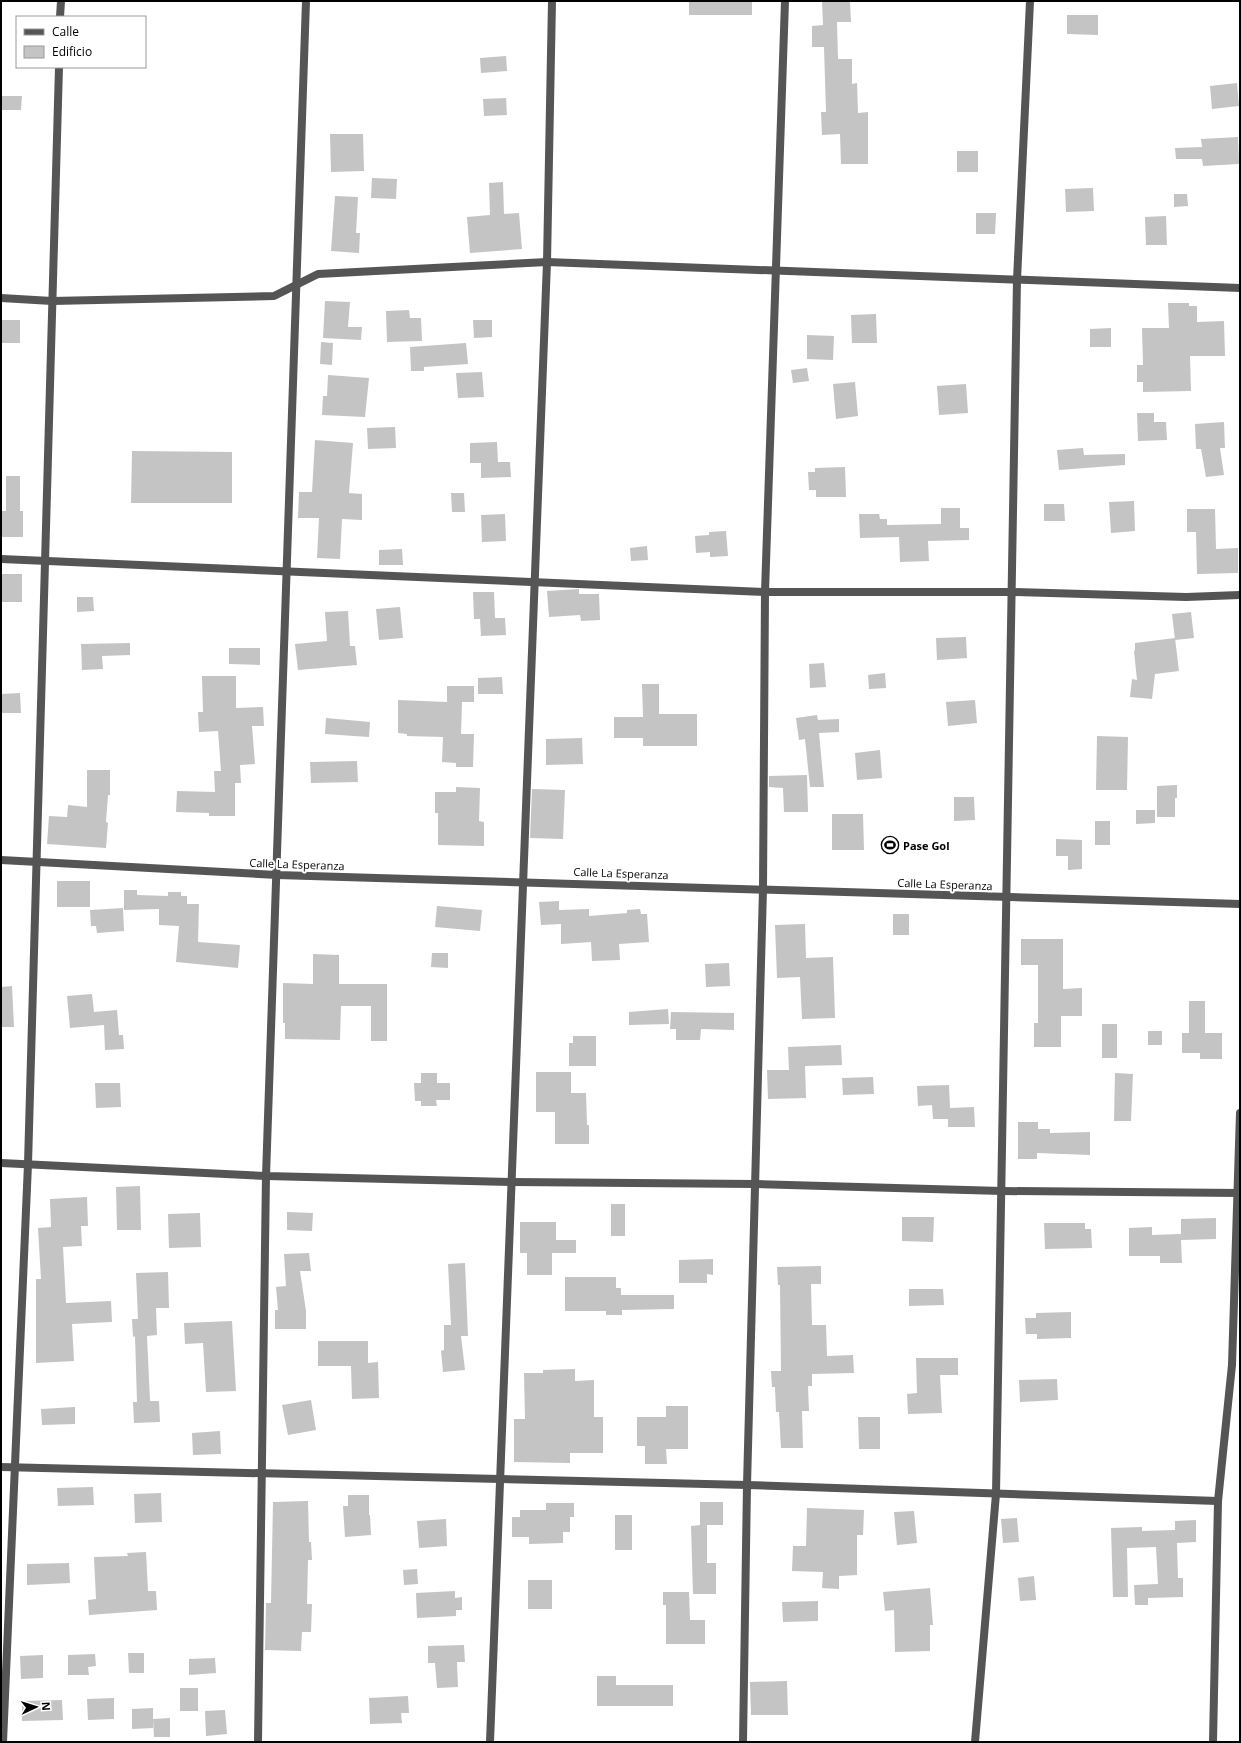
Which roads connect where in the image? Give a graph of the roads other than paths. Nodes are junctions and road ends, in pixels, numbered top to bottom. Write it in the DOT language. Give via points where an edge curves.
graph roads {
  1 [pos="61,1"];
  2 [pos="306,1"];
  3 [pos="552,1"];
  4 [pos="785,1"];
  5 [pos="1030,1"];
  6 [pos="60,16"];
  7 [pos="59,68"];
  8 [pos="547,262"];
  9 [pos="776,271"];
  10 [pos="1017,280"];
  11 [pos="298,285"];
  12 [pos="1240,288"];
  13 [pos="1,298"];
  14 [pos="52,301"];
  15 [pos="1,559"];
  16 [pos="44,561"];
  17 [pos="287,571"];
  18 [pos="534,582"];
  19 [pos="765,592"];
  20 [pos="1012,592"];
  21 [pos="1240,595"];
  22 [pos="1,860"];
  23 [pos="35,863"];
  24 [pos="277,875"];
  25 [pos="524,881"];
  26 [pos="763,889"];
  27 [pos="1007,897"];
  28 [pos="1240,904"];
  29 [pos="1240,1113"];
  30 [pos="1,1163"];
  31 [pos="28,1164"];
  32 [pos="266,1176"];
  33 [pos="512,1182"];
  34 [pos="754,1184"];
  35 [pos="1002,1191"];
  36 [pos="1239,1193"];
  37 [pos="1,1467"];
  38 [pos="15,1468"];
  39 [pos="262,1472"];
  40 [pos="500,1479"];
  41 [pos="747,1485"];
  42 [pos="996,1494"];
  43 [pos="1218,1501"];
  44 [pos="3,1742"];
  45 [pos="258,1742"];
  46 [pos="490,1742"];
  47 [pos="743,1742"];
  48 [pos="975,1742"];
  49 [pos="1213,1742"];
  1 -- 6 [label="street"];
  2 -- 11 [label="street"];
  3 -- 8 [label="street"];
  4 -- 9 [label="street"];
  5 -- 10 [label="street"];
  7 -- 14 [label="street"];
  8 -- 9 [label="street"];
  8 -- 11 [label="street" via="318,274"];
  8 -- 18 [label="street"];
  9 -- 10 [label="street"];
  9 -- 19 [label="street"];
  10 -- 12 [label="street"];
  10 -- 20 [label="street"];
  11 -- 14 [label="street" via="274,296"];
  11 -- 17 [label="street"];
  13 -- 14 [label="street"];
  14 -- 16 [label="street"];
  15 -- 16 [label="street"];
  16 -- 17 [label="street"];
  16 -- 23 [label="street"];
  17 -- 18 [label="street"];
  17 -- 24 [label="street"];
  18 -- 19 [label="street"];
  18 -- 25 [label="street"];
  19 -- 20 [label="street"];
  19 -- 26 [label="street"];
  20 -- 21 [label="street" via="1186,597"];
  20 -- 27 [label="street"];
  22 -- 23 [label="street, Calle La Esperanza"];
  23 -- 24 [label="street, Calle La Esperanza"];
  23 -- 31 [label="street"];
  24 -- 25 [label="street, Calle La Esperanza"];
  24 -- 32 [label="street"];
  25 -- 26 [label="street, Calle La Esperanza"];
  25 -- 33 [label="street"];
  26 -- 27 [label="street, Calle La Esperanza"];
  26 -- 34 [label="street"];
  27 -- 28 [label="street, Calle La Esperanza"];
  27 -- 35 [label="street"];
  29 -- 36 [label="street"];
  30 -- 31 [label="street"];
  31 -- 32 [label="street"];
  31 -- 38 [label="street"];
  32 -- 33 [label="street"];
  32 -- 39 [label="street"];
  33 -- 34 [label="street"];
  33 -- 40 [label="street"];
  34 -- 35 [label="street"];
  34 -- 41 [label="street"];
  35 -- 36 [label="street"];
  35 -- 42 [label="street"];
  36 -- 43 [label="street" via="1232,1365"];
  37 -- 38 [label="street"];
  38 -- 39 [label="street"];
  38 -- 44 [label="street"];
  39 -- 40 [label="street"];
  39 -- 45 [label="street"];
  40 -- 41 [label="street"];
  40 -- 46 [label="street"];
  41 -- 42 [label="street"];
  41 -- 47 [label="street"];
  42 -- 43 [label="street"];
  42 -- 48 [label="street"];
  43 -- 49 [label="street"];
}
